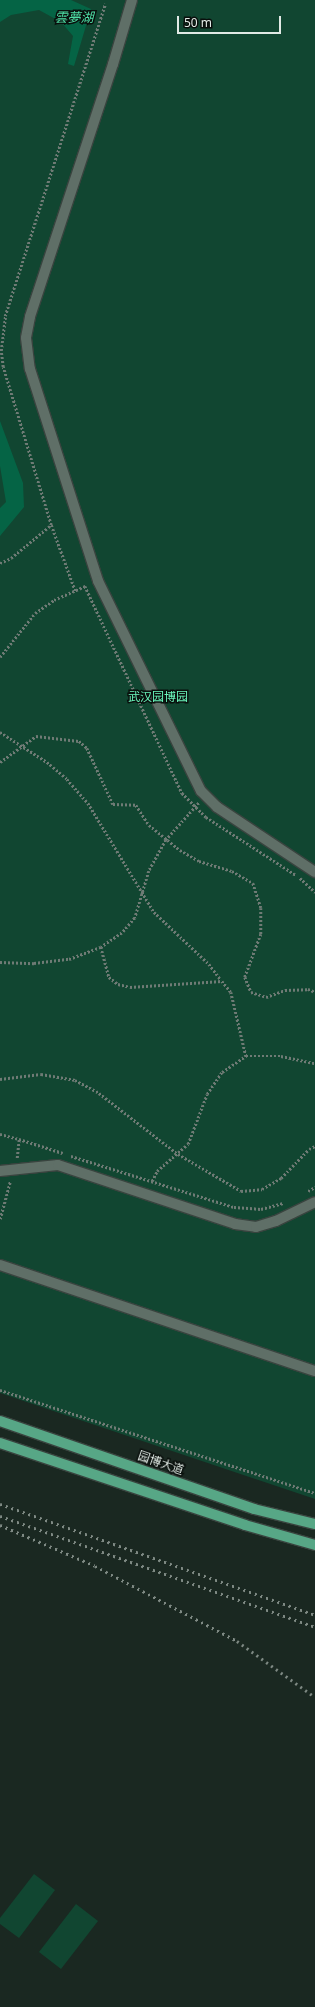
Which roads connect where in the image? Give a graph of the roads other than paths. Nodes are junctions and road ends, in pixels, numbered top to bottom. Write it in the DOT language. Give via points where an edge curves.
graph roads {
  1 [pos="132,0"];
  2 [pos="315,872"];
  3 [pos="0,1171"];
  4 [pos="315,1202"];
  5 [pos="0,1265"];
  6 [pos="315,1371"];
  7 [pos="0,1421"];
  8 [pos="0,1443"];
  9 [pos="315,1524"];
  10 [pos="315,1545"];
  1 -- 2 [label="lane" via="30,317 26,338 30,369 98,581 176,743 208,797 217,807 242,826"];
  3 -- 4 [label="lane" via="14,1163 58,1165 235,1224 256,1226"];
  5 -- 6 [label="lane"];
  7 -- 9 [label="main road, 园博大道" via="254,1509"];
  8 -- 10 [label="main road" via="245,1525"];
}
